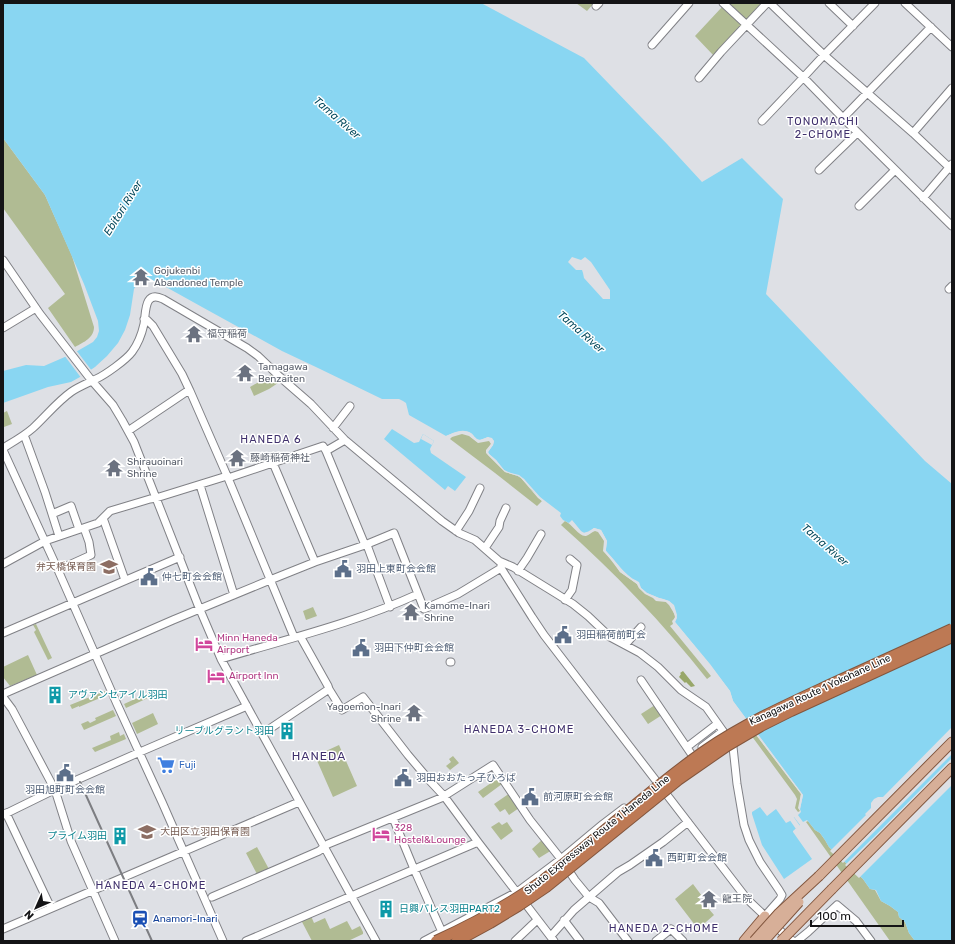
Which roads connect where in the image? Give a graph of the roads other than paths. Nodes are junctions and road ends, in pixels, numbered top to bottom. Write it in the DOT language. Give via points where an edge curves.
graph roads {
  1 [pos="689,3"];
  2 [pos="723,3"];
  3 [pos="767,3"];
  4 [pos="770,3"];
  5 [pos="829,3"];
  6 [pos="874,3"];
  7 [pos="905,3"];
  8 [pos="746,25"];
  9 [pos="853,26"];
  10 [pos="931,27"];
  11 [pos="652,45"];
  12 [pos="952,47"];
  13 [pos="824,55"];
  14 [pos="699,78"];
  15 [pos="803,78"];
  16 [pos="952,88"];
  17 [pos="867,93"];
  18 [pos="843,118"];
  19 [pos="762,121"];
  20 [pos="858,133"];
  21 [pos="913,133"];
  22 [pos="951,167"];
  23 [pos="819,170"];
  24 [pos="895,170"];
  25 [pos="923,198"];
  26 [pos="859,206"];
  27 [pos="952,226"];
  28 [pos="3,260"];
  29 [pos="36,308"];
  30 [pos="144,320"];
  31 [pos="3,328"];
  32 [pos="91,380"];
  33 [pos="189,390"];
  34 [pos="350,406"];
  35 [pos="333,428"];
  36 [pos="128,431"];
  37 [pos="24,435"];
  38 [pos="345,440"];
  39 [pos="3,449"];
  40 [pos="326,451"];
  41 [pos="273,463"];
  42 [pos="227,477"];
  43 [pos="200,485"];
  44 [pos="480,488"];
  45 [pos="156,498"];
  46 [pos="506,508"];
  47 [pos="52,514"];
  48 [pos="103,518"];
  49 [pos="82,529"];
  50 [pos="456,531"];
  51 [pos="541,534"];
  52 [pos="59,536"];
  53 [pos="44,541"];
  54 [pos="366,545"];
  55 [pos="485,548"];
  56 [pos="180,557"];
  57 [pos="570,559"];
  58 [pos="499,561"];
  59 [pos="315,562"];
  60 [pos="3,564"];
  61 [pos="502,568"];
  62 [pos="58,570"];
  63 [pos="518,571"];
  64 [pos="125,580"];
  65 [pos="270,580"];
  66 [pos="418,594"];
  67 [pos="234,595"];
  68 [pos="565,600"];
  69 [pos="72,603"];
  70 [pos="390,607"];
  71 [pos="200,609"];
  72 [pos="641,627"];
  73 [pos="952,629"];
  74 [pos="3,633"];
  75 [pos="297,636"];
  76 [pos="952,637"];
  77 [pos="625,645"];
  78 [pos="95,653"];
  79 [pos="221,659"];
  80 [pos="641,680"];
  81 [pos="329,689"];
  82 [pos="3,694"];
  83 [pos="3,697"];
  84 [pos="247,706"];
  85 [pos="717,724"];
  86 [pos="723,731"];
  87 [pos="262,734"];
  88 [pos="952,742"];
  89 [pos="733,746"];
  90 [pos="687,747"];
  91 [pos="140,752"];
  92 [pos="692,754"];
  93 [pos="952,768"];
  94 [pos="676,777"];
  95 [pos="656,782"];
  96 [pos="55,790"];
  97 [pos="666,794"];
  98 [pos="444,796"];
  99 [pos="299,802"];
  100 [pos="4,814"];
  101 [pos="393,818"];
  102 [pos="688,822"];
  103 [pos="478,842"];
  104 [pos="324,847"];
  105 [pos="183,851"];
  106 [pos="561,859"];
  107 [pos="414,869"];
  108 [pos="570,872"];
  109 [pos="819,876"];
  110 [pos="92,890"];
  111 [pos="517,892"];
  112 [pos="350,896"];
  113 [pos="212,897"];
  114 [pos="589,897"];
  115 [pos="526,904"];
  116 [pos="51,908"];
  117 [pos="764,916"];
  118 [pos="537,918"];
  119 [pos="564,920"];
  120 [pos="3,929"];
  121 [pos="442,932"];
  122 [pos="553,939"];
  123 [pos="112,940"];
  124 [pos="867,940"];
  125 [pos="224,941"];
  126 [pos="246,941"];
  127 [pos="376,941"];
  128 [pos="424,941"];
  129 [pos="436,941"];
  130 [pos="451,941"];
  131 [pos="457,941"];
  132 [pos="461,941"];
  133 [pos="515,941"];
  134 [pos="580,941"];
  135 [pos="628,941"];
  136 [pos="656,941"];
  137 [pos="683,941"];
  138 [pos="744,941"];
  139 [pos="754,941"];
  140 [pos="764,941"];
  141 [pos="781,941"];
  142 [pos="793,941"];
  143 [pos="797,941"];
  1 -- 11 [label="street"];
  2 -- 8 [label="street"];
  3 -- 8 [label="street"];
  4 -- 13 [label="street"];
  5 -- 9 [label="street"];
  6 -- 9 [label="street"];
  7 -- 10 [label="street"];
  8 -- 14 [label="street"];
  8 -- 15 [label="street"];
  9 -- 13 [label="street"];
  10 -- 12 [label="street"];
  10 -- 17 [label="street"];
  13 -- 15 [label="street"];
  13 -- 17 [label="street"];
  15 -- 18 [label="street"];
  15 -- 19 [label="street"];
  16 -- 21 [label="street"];
  17 -- 18 [label="street"];
  17 -- 21 [label="street"];
  18 -- 20 [label="street"];
  20 -- 23 [label="street"];
  20 -- 24 [label="street"];
  21 -- 22 [label="street"];
  22 -- 25 [label="street"];
  24 -- 25 [label="street"];
  24 -- 26 [label="street"];
  25 -- 27 [label="street"];
  28 -- 29 [label="street"];
  29 -- 31 [label="street"];
  29 -- 32 [label="street"];
  30 -- 32 [label="street" via="139,339 130,354 110,370"];
  30 -- 33 [label="street" via="153,326"];
  30 -- 35 [label="street" via="149,300 156,297 163,299 252,352 311,404"];
  32 -- 36 [label="street" via="113,405"];
  32 -- 37 [label="street" via="50,410"];
  33 -- 36 [label="street"];
  33 -- 42 [label="street"];
  34 -- 35 [label="street"];
  35 -- 38 [label="street"];
  36 -- 45 [label="street"];
  37 -- 39 [label="street"];
  37 -- 47 [label="street"];
  38 -- 40 [label="street"];
  38 -- 50 [label="street"];
  39 -- 53 [label="street"];
  40 -- 41 [label="street" via="323,446"];
  40 -- 54 [label="street"];
  41 -- 42 [label="street"];
  41 -- 59 [label="street"];
  42 -- 43 [label="street"];
  42 -- 65 [label="street"];
  43 -- 45 [label="street"];
  43 -- 67 [label="street"];
  44 -- 50 [label="street"];
  45 -- 48 [label="street" via="110,511"];
  45 -- 56 [label="street"];
  46 -- 55 [label="street"];
  47 -- 49 [label="street" via="71,506"];
  47 -- 52 [label="street"];
  48 -- 49 [label="street" via="98,523"];
  48 -- 64 [label="street"];
  49 -- 52 [label="street"];
  49 -- 62 [label="street" via="89,542 91,555"];
  50 -- 55 [label="street"];
  51 -- 63 [label="street"];
  52 -- 53 [label="street"];
  53 -- 60 [label="street"];
  53 -- 62 [label="street"];
  54 -- 59 [label="street"];
  54 -- 66 [label="street" via="394,533"];
  54 -- 70 [label="street"];
  55 -- 58 [label="street"];
  56 -- 64 [label="street"];
  56 -- 71 [label="street"];
  57 -- 68 [label="street" via="577,565 572,590"];
  58 -- 61 [label="street"];
  58 -- 63 [label="street"];
  59 -- 65 [label="street"];
  61 -- 66 [label="street" via="458,594 424,609"];
  61 -- 95 [label="street" via="544,635"];
  62 -- 69 [label="street"];
  63 -- 68 [label="street"];
  64 -- 69 [label="street"];
  65 -- 67 [label="street"];
  65 -- 75 [label="street"];
  66 -- 70 [label="street"];
  67 -- 71 [label="street"];
  68 -- 77 [label="street"];
  69 -- 74 [label="street"];
  69 -- 78 [label="street"];
  70 -- 75 [label="street"];
  71 -- 78 [label="street"];
  71 -- 79 [label="street"];
  72 -- 77 [label="street"];
  73 -- 94 [label="highway, Kanagawa Route 1 Yokohane Line, bridge" via="757,719 707,749"];
  75 -- 79 [label="street"];
  75 -- 81 [label="street"];
  76 -- 94 [label="highway, Kanagawa Route 1 Yokohane Line, bridge" via="798,707"];
  77 -- 85 [label="street" via="640,653 681,690 706,707"];
  78 -- 82 [label="street"];
  78 -- 91 [label="street"];
  79 -- 84 [label="street"];
  80 -- 90 [label="street"];
  81 -- 87 [label="street"];
  81 -- 98 [label="street" via="342,710 363,697"];
  83 -- 96 [label="street"];
  84 -- 87 [label="street"];
  84 -- 91 [label="street"];
  85 -- 86 [label="street"];
  85 -- 90 [label="street"];
  86 -- 89 [label="street"];
  86 -- 92 [label="street"];
  87 -- 99 [label="street"];
  88 -- 109 [label="main road"];
  89 -- 97 [label="street"];
  89 -- 117 [label="street" via="744,825 760,862 782,895"];
  90 -- 92 [label="street"];
  91 -- 96 [label="street"];
  91 -- 105 [label="street"];
  92 -- 95 [label="street"];
  93 -- 141 [label="main road, bridge"];
  94 -- 129 [label="highway, Shuto Expressway Route 1 Haneda Line, bridge" via="515,900"];
  94 -- 131 [label="highway, Shuto Expressway Route 1 Haneda Line, bridge" via="546,887"];
  95 -- 97 [label="street"];
  95 -- 106 [label="street"];
  96 -- 100 [label="street"];
  96 -- 110 [label="street"];
  97 -- 102 [label="street"];
  97 -- 108 [label="street" via="614,839"];
  98 -- 101 [label="street"];
  98 -- 103 [label="street"];
  98 -- 106 [label="street" via="493,765 530,820"];
  99 -- 104 [label="street"];
  99 -- 105 [label="street"];
  100 -- 116 [label="street"];
  101 -- 104 [label="street"];
  101 -- 107 [label="street"];
  102 -- 114 [label="street" via="618,872"];
  102 -- 117 [label="street" via="747,899"];
  103 -- 107 [label="street"];
  103 -- 111 [label="street"];
  104 -- 112 [label="street"];
  104 -- 113 [label="street" via="319,852"];
  105 -- 110 [label="street"];
  105 -- 125 [label="street"];
  106 -- 108 [label="street"];
  106 -- 111 [label="street"];
  107 -- 112 [label="street"];
  107 -- 121 [label="street"];
  108 -- 114 [label="street"];
  108 -- 115 [label="street"];
  109 -- 139 [label="main road, bridge" via="779,913"];
  109 -- 140 [label="main road, bridge" via="810,890"];
  110 -- 116 [label="street"];
  110 -- 123 [label="street"];
  111 -- 115 [label="street"];
  111 -- 121 [label="street"];
  112 -- 126 [label="street"];
  112 -- 127 [label="street"];
  114 -- 119 [label="street"];
  114 -- 135 [label="street" via="599,903"];
  115 -- 118 [label="street"];
  115 -- 132 [label="street"];
  116 -- 120 [label="street"];
  117 -- 138 [label="main road"];
  117 -- 142 [label="street"];
  118 -- 122 [label="street"];
  118 -- 133 [label="street"];
  119 -- 122 [label="street"];
  119 -- 134 [label="street"];
  121 -- 128 [label="street"];
  121 -- 130 [label="street"];
  124 -- 143 [label="street" via="856,921 837,905"];
  136 -- 137 [label="street" via="671,929"];
}
